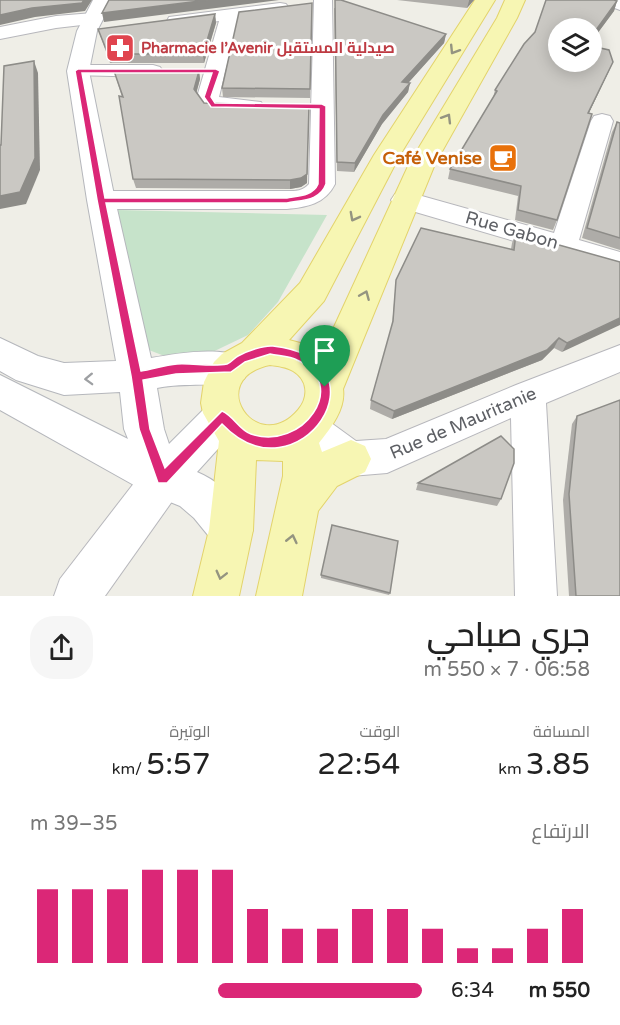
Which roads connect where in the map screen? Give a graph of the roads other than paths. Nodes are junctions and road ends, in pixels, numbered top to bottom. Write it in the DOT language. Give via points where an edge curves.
graph roads {
  1 [pos="103,0"];
  2 [pos="485,0"];
  3 [pos="514,0"];
  4 [pos="610,0"];
  5 [pos="329,1"];
  6 [pos="620,5"];
  7 [pos="235,9"];
  8 [pos="153,24"];
  9 [pos="96,26"];
  10 [pos="0,33"];
  11 [pos="78,71"];
  12 [pos="170,71"];
  13 [pos="194,71"];
  14 [pos="216,71"];
  15 [pos="322,106"];
  16 [pos="278,107"];
  17 [pos="300,107"];
  18 [pos="602,121"];
  19 [pos="101,200"];
  20 [pos="405,200"];
  21 [pos="564,244"];
  22 [pos="620,262"];
  23 [pos="0,354"];
  24 [pos="620,358"];
  25 [pos="243,360"];
  26 [pos="137,376"];
  27 [pos="325,387"];
  28 [pos="0,391"];
  29 [pos="528,395"];
  30 [pos="231,425"];
  31 [pos="303,432"];
  32 [pos="351,459"];
  33 [pos="163,479"];
  34 [pos="301,499"];
  35 [pos="231,530"];
  36 [pos="77,596"];
  37 [pos="216,596"];
  38 [pos="279,596"];
  39 [pos="536,596"];
  1 -- 9 [label="main road"];
  2 -- 25 [label="main road, one-way" via="387,155 312,292"];
  20 -- 3 [label="main road, one-way" via="438,133"];
  4 -- 6 [label="street"];
  5 -- 7 [label="street"];
  5 -- 15 [label="street"];
  7 -- 8 [label="street"];
  7 -- 14 [label="street"];
  9 -- 10 [label="street" via="56,22"];
  9 -- 11 [label="main road"];
  11 -- 12 [label="street"];
  11 -- 19 [label="main road"];
  13 -- 14 [label="street"];
  14 -- 16 [label="street" via="208,97 213,105"];
  15 -- 17 [label="street"];
  15 -- 19 [label="street" via="322,184 320,191 311,196 287,200"];
  18 -- 21 [label="street"];
  19 -- 26 [label="main road"];
  20 -- 21 [label="street, Rue Gabon"];
  27 -- 20 [label="main road, one-way"];
  21 -- 22 [label="street, Rue Gabon"];
  26 -- 23 [label="main road, one-way" via="64,379 28,369"];
  24 -- 29 [label="street, Rue de Mauritanie"];
  25 -- 26 [label="main road"];
  25 -- 27 [label="main road" via="270,350 299,355 320,374"];
  25 -- 30 [label="main road" via="223,379 219,392 219,405"];
  26 -- 33 [label="main road" via="144,429"];
  27 -- 31 [label="main road" via="320,415"];
  28 -- 33 [label="main road"];
  29 -- 32 [label="street, Rue de Mauritanie" via="387,456"];
  29 -- 39 [label="street"];
  30 -- 31 [label="main road" via="263,443 286,441"];
  30 -- 33 [label="main road"];
  30 -- 35 [label="main road" via="235,465"];
  31 -- 32 [label="street"];
  31 -- 34 [label="main road"];
  32 -- 34 [label="main road" via="323,472"];
  33 -- 35 [label="main road" via="208,500"];
  33 -- 36 [label="main road"];
  38 -- 34 [label="main road, one-way"];
  35 -- 37 [label="main road, one-way"];
}
